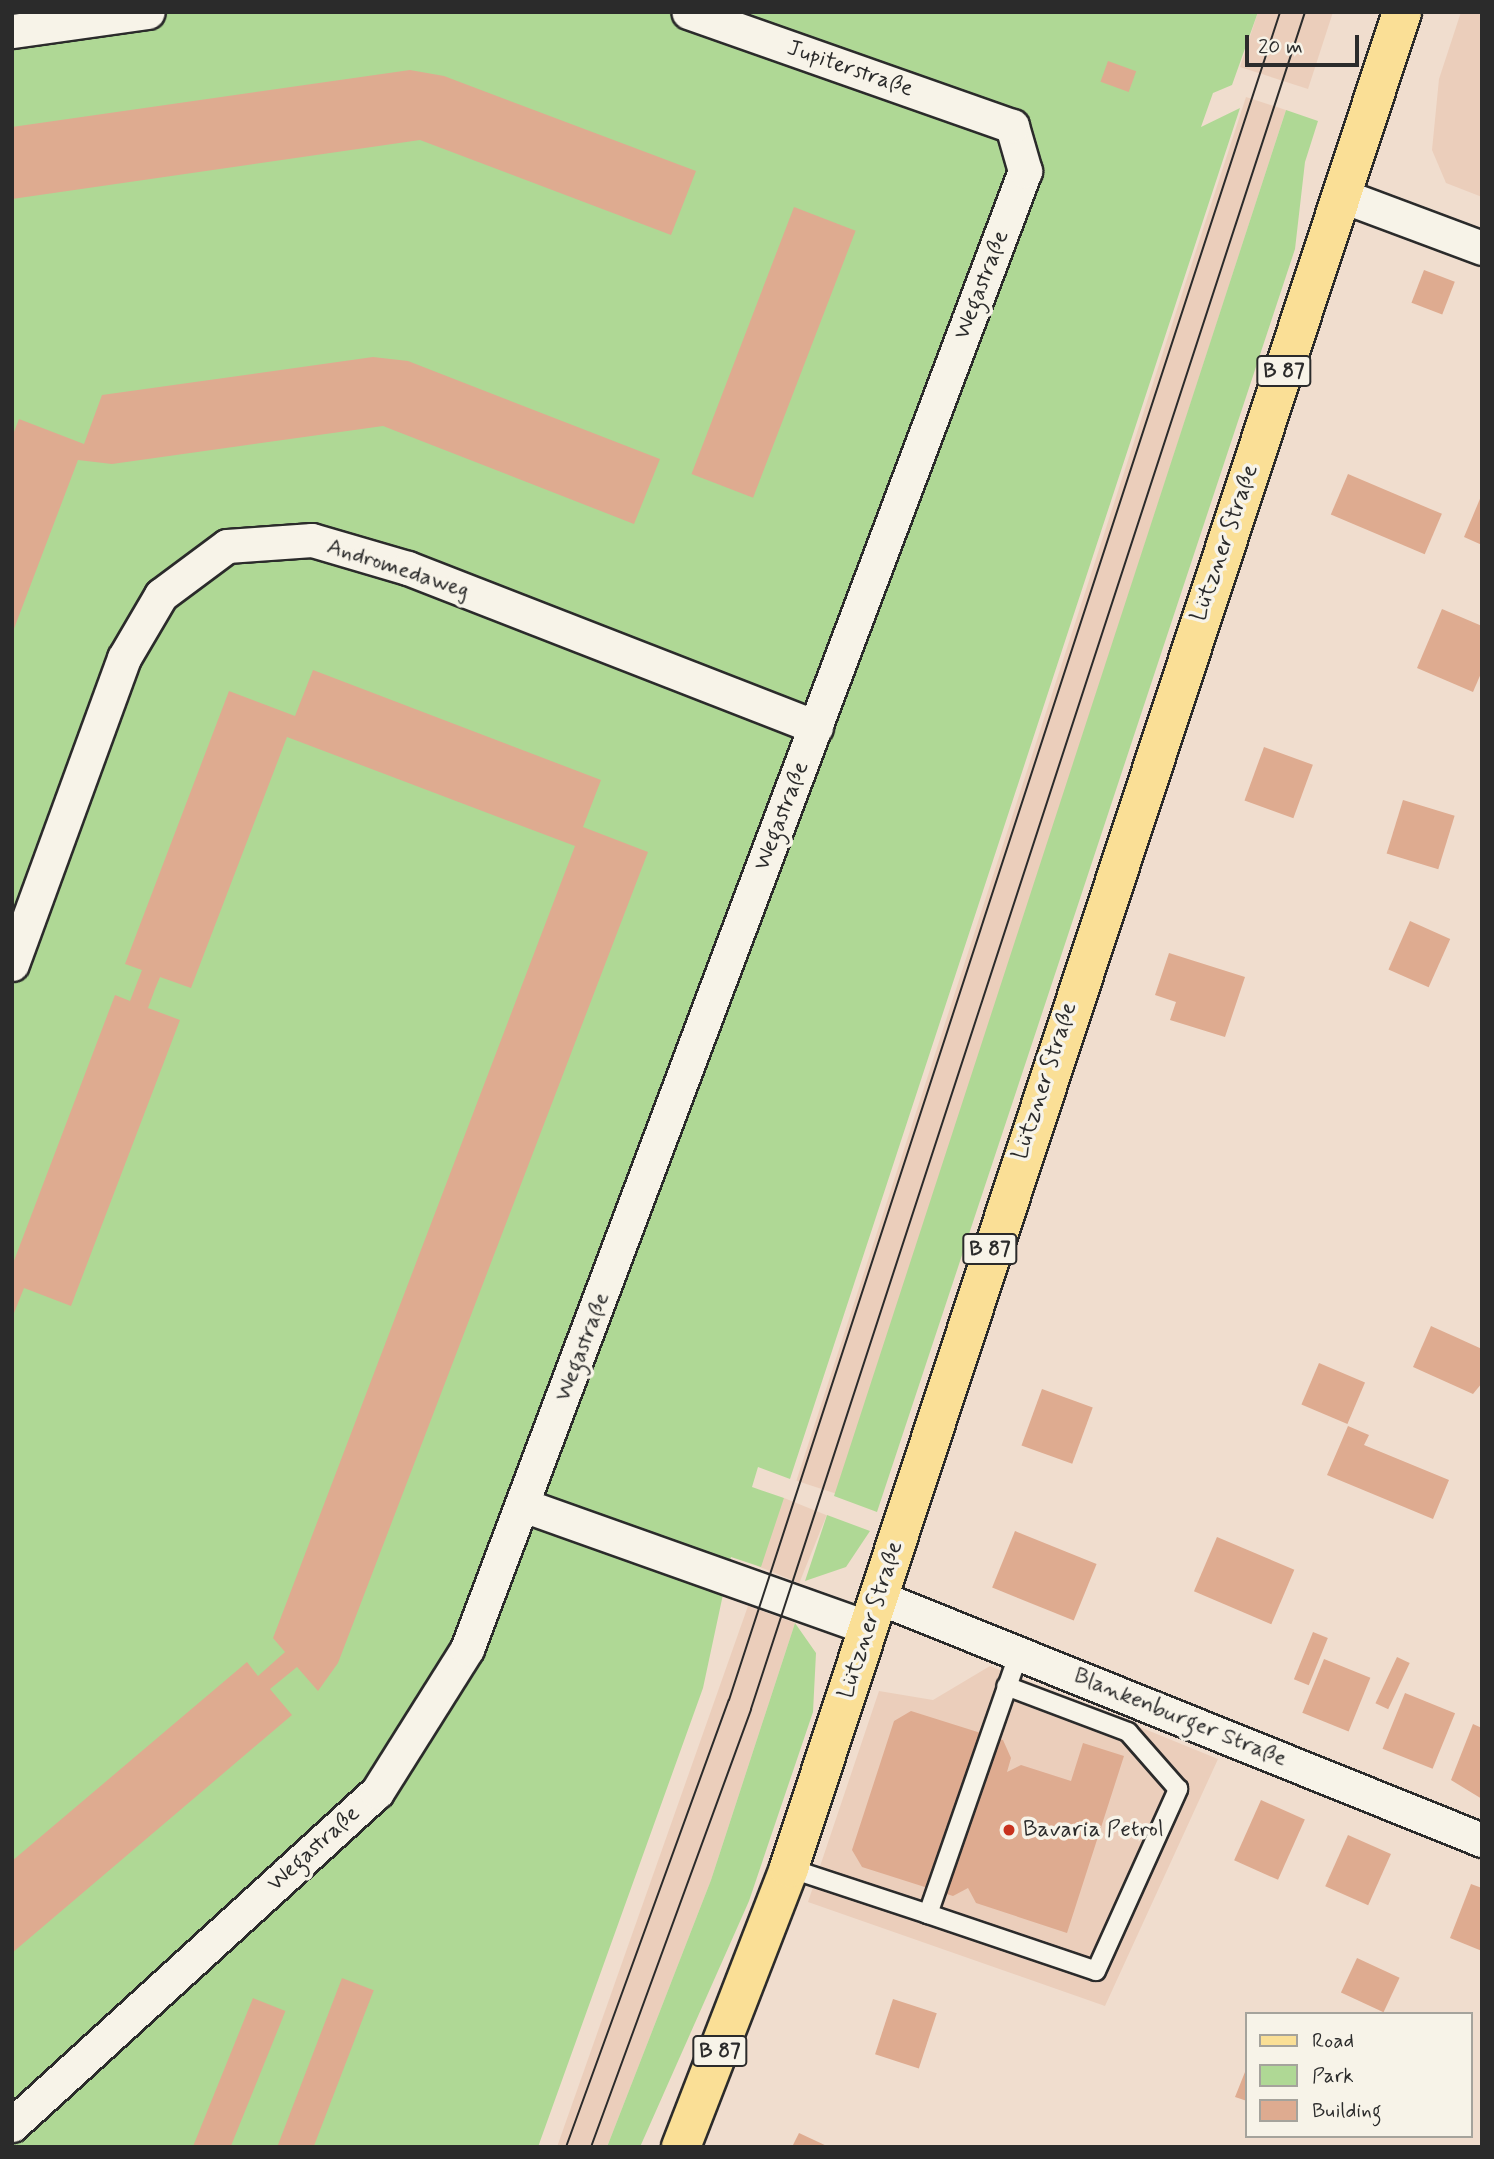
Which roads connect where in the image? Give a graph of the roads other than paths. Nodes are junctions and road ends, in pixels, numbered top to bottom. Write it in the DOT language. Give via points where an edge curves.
graph roads {
  1 [pos="148,12"];
  2 [pos="688,12"];
  3 [pos="1402,12"];
  4 [pos="12,31"];
  5 [pos="1012,126"];
  6 [pos="1343,196"];
  7 [pos="1482,248"];
  8 [pos="816,727"];
  9 [pos="12,964"];
  10 [pos="523,1504"];
  11 [pos="873,1612"];
  12 [pos="1019,1653"];
  13 [pos="1006,1686"];
  14 [pos="1482,1840"];
  15 [pos="789,1868"];
  16 [pos="928,1914"];
  17 [pos="12,2125"];
  18 [pos="681,2147"];
  1 -- 4 [label="street"];
  2 -- 5 [label="street, Jupiterstraße"];
  3 -- 6 [label="main road, Lützner Straße / B 87"];
  5 -- 8 [label="street, Wegastraße" via="1025,171"];
  6 -- 7 [label="street"];
  6 -- 11 [label="main road, Lützner Straße / B 87"];
  8 -- 9 [label="street, Andromedaweg" via="408,568 312,540 227,546 161,595 124,658"];
  8 -- 10 [label="street, Wegastraße"];
  10 -- 11 [label="street"];
  10 -- 17 [label="street, Wegastraße" via="467,1650 377,1793"];
  11 -- 12 [label="street, Blankenburger Straße"];
  11 -- 15 [label="main road, Lützner Straße / B 87"];
  12 -- 13 [label="lane"];
  12 -- 14 [label="street, Blankenburger Straße"];
  13 -- 16 [label="lane"];
  13 -- 16 [label="lane" via="1128,1732 1178,1789 1096,1971"];
  15 -- 16 [label="lane"];
  15 -- 18 [label="main road, Lützner Straße / B 87"];
}
